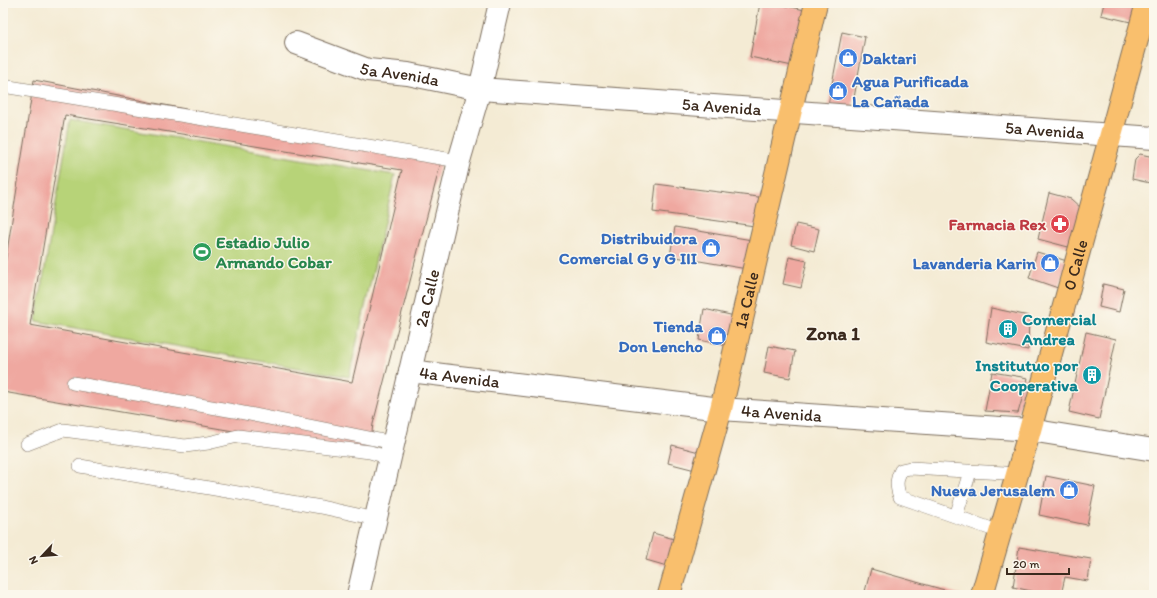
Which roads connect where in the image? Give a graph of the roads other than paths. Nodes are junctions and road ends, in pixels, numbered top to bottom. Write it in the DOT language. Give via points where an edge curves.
graph roads {
  1 [pos="500,3"];
  2 [pos="816,3"];
  3 [pos="1147,3"];
  4 [pos="296,43"];
  5 [pos="3,86"];
  6 [pos="480,89"];
  7 [pos="790,111"];
  8 [pos="1111,135"];
  9 [pos="1154,138"];
  10 [pos="459,161"];
  11 [pos="410,371"];
  12 [pos="73,383"];
  13 [pos="721,409"];
  14 [pos="1030,430"];
  15 [pos="27,444"];
  16 [pos="1154,450"];
  17 [pos="392,451"];
  18 [pos="80,466"];
  19 [pos="970,472"];
  20 [pos="1017,476"];
  21 [pos="956,516"];
  22 [pos="376,519"];
  23 [pos="1001,530"];
  24 [pos="358,595"];
  25 [pos="669,595"];
  26 [pos="982,595"];
  1 -- 6 [label="street, 2a Calle"];
  2 -- 7 [label="main road, 1a Calle"];
  3 -- 8 [label="main road, 0 Calle"];
  4 -- 6 [label="street, 5a Avenida" via="368,70 408,74"];
  5 -- 10 [label="lane"];
  6 -- 7 [label="street, 5a Avenida"];
  6 -- 10 [label="street, 2a Calle"];
  7 -- 8 [label="street, 5a Avenida"];
  7 -- 13 [label="main road, 1a Calle"];
  8 -- 9 [label="street, 5a Avenida"];
  8 -- 14 [label="main road, 0 Calle"];
  10 -- 11 [label="street, 2a Calle"];
  11 -- 13 [label="street, 4a Avenida"];
  11 -- 17 [label="street, 2a Calle"];
  12 -- 17 [label="lane" via="234,411"];
  13 -- 14 [label="street, 4a Avenida"];
  13 -- 25 [label="main road, 1a Calle"];
  14 -- 16 [label="street, 4a Avenida"];
  14 -- 20 [label="main road, 0 Calle"];
  15 -- 17 [label="lane" via="63,430 185,446 238,436 370,452"];
  17 -- 22 [label="street, 2a Calle"];
  18 -- 22 [label="lane" via="321,507"];
  19 -- 20 [label="lane"];
  19 -- 21 [label="lane"];
  19 -- 21 [label="lane" via="910,468 901,470 898,477 896,487 900,497"];
  20 -- 23 [label="main road, 0 Calle"];
  21 -- 23 [label="lane"];
  22 -- 24 [label="street, 2a Calle"];
  23 -- 26 [label="main road, 0 Calle"];
}
